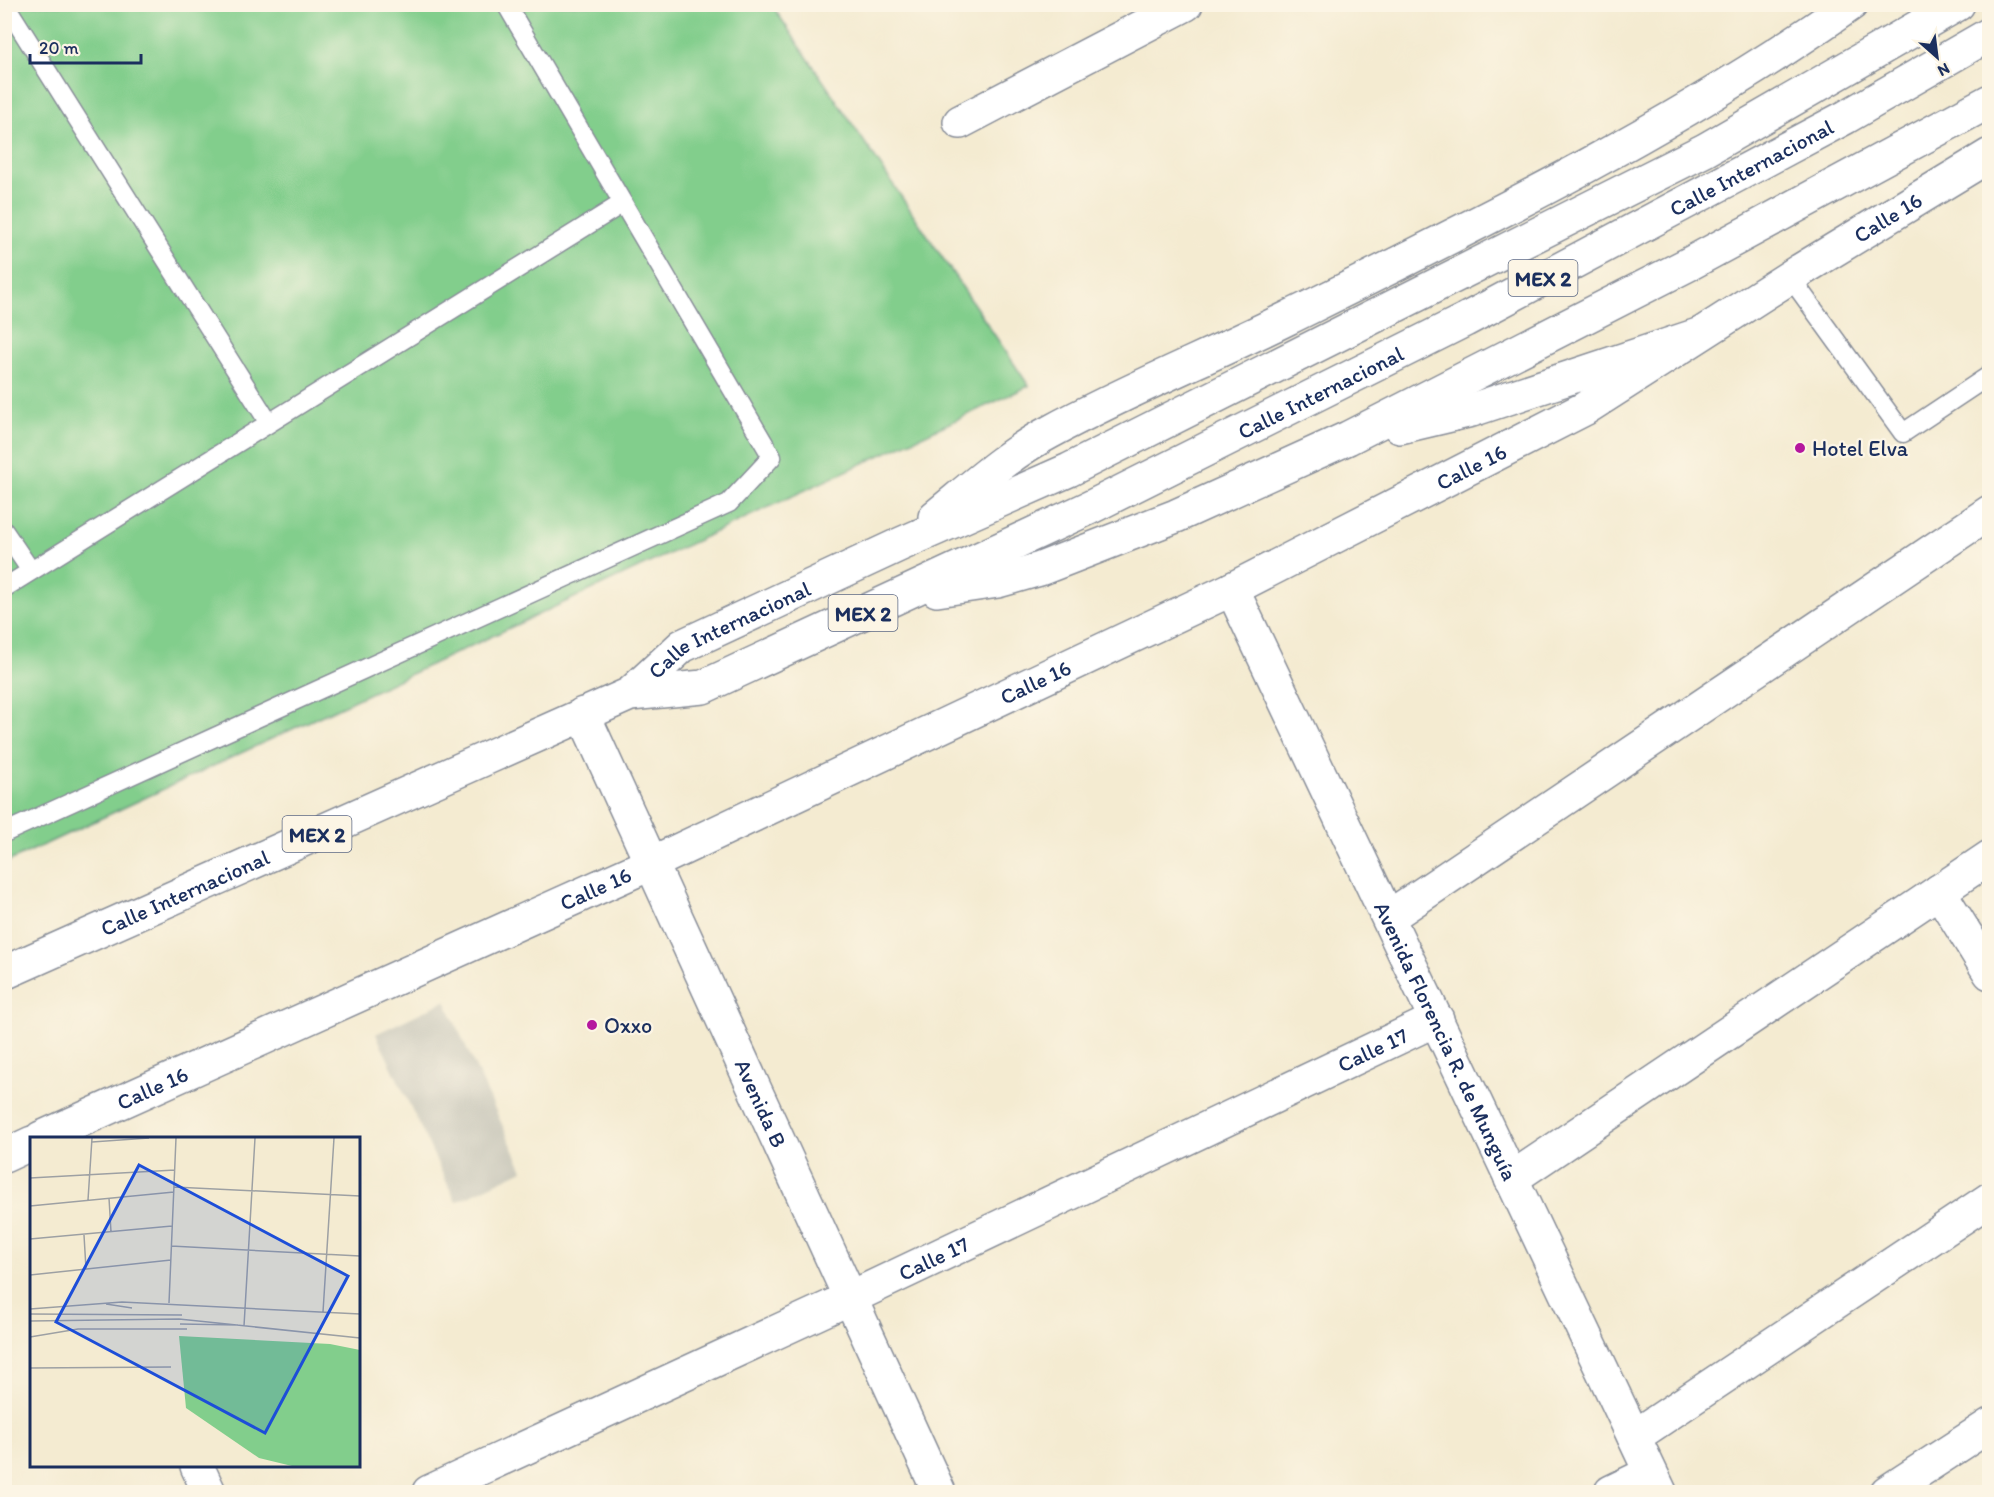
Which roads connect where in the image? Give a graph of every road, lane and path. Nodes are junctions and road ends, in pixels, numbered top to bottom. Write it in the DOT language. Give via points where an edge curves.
graph roads {
  1 [pos="4,4"];
  2 [pos="506,4"];
  3 [pos="1186,4"];
  4 [pos="1851,4"];
  5 [pos="1958,4"];
  6 [pos="1989,34"];
  7 [pos="1989,101"];
  8 [pos="960,122"];
  9 [pos="1989,154"];
  10 [pos="623,203"];
  11 [pos="1790,277"];
  12 [pos="1698,335"];
  13 [pos="1989,375"];
  14 [pos="269,423"];
  15 [pos="1348,438"];
  16 [pos="1986,522"];
  17 [pos="4,531"];
  18 [pos="901,544"];
  19 [pos="31,571"];
  20 [pos="4,588"];
  21 [pos="1232,589"];
  22 [pos="899,596"];
  23 [pos="630,694"];
  24 [pos="583,714"];
  25 [pos="4,833"];
  26 [pos="1989,857"];
  27 [pos="652,863"];
  28 [pos="1939,891"];
  29 [pos="1389,917"];
  30 [pos="4,973"];
  31 [pos="1989,973"];
  32 [pos="1437,1019"];
  33 [pos="46,1137"];
  34 [pos="30,1144"];
  35 [pos="4,1156"];
  36 [pos="1511,1179"];
  37 [pos="1989,1199"];
  38 [pos="850,1298"];
  39 [pos="1989,1425"];
  40 [pos="1634,1437"];
  41 [pos="197,1467"];
  42 [pos="1655,1483"];
  43 [pos="209,1492"];
  44 [pos="429,1492"];
  45 [pos="939,1492"];
  46 [pos="1611,1492"];
  47 [pos="1887,1492"];
  1 -- 14 [label="lane"];
  2 -- 10 [label="lane"];
  3 -- 8 [label="main road"];
  4 -- 18 [label="main road" via="1802,39 1525,201 1048,432"];
  5 -- 18 [label="main road, Calle Internacional / MEX 2" via="1704,150 1069,470"];
  6 -- 22 [label="main road, Calle Internacional / MEX 2" via="1846,117 1486,309 1089,508"];
  7 -- 15 [label="main road" via="1689,264"];
  9 -- 11 [label="main road, Calle 16"];
  10 -- 14 [label="lane"];
  10 -- 25 [label="lane" via="772,457 729,503"];
  11 -- 12 [label="main road, Calle 16"];
  11 -- 13 [label="lane" via="1903,433"];
  12 -- 15 [label="main road" via="1473,410"];
  12 -- 21 [label="main road, Calle 16" via="1584,409"];
  14 -- 19 [label="lane"];
  15 -- 22 [label="main road" via="1176,516 1040,569 998,581"];
  16 -- 29 [label="main road"];
  17 -- 19 [label="lane"];
  18 -- 23 [label="main road, Calle Internacional / MEX 2" via="682,646"];
  19 -- 20 [label="lane"];
  21 -- 27 [label="main road, Calle 16"];
  21 -- 29 [label="main road, Avenida Florencia R. de Munguía"];
  22 -- 23 [label="main road, Calle Internacional / MEX 2" via="703,687"];
  23 -- 24 [label="main road, Calle Internacional / MEX 2"];
  24 -- 27 [label="main road, Avenida B"];
  24 -- 30 [label="main road, Calle Internacional / MEX 2"];
  26 -- 28 [label="main road"];
  27 -- 33 [label="main road, Calle 16"];
  27 -- 38 [label="main road, Avenida B"];
  28 -- 31 [label="main road"];
  28 -- 36 [label="main road"];
  29 -- 32 [label="main road, Avenida Florencia R. de Munguía"];
  32 -- 36 [label="main road, Avenida Florencia R. de Munguía"];
  32 -- 38 [label="main road, Calle 17"];
  34 -- 35 [label="main road, Calle 16"];
  36 -- 40 [label="main road, Avenida Florencia R. de Munguía"];
  37 -- 40 [label="main road"];
  38 -- 44 [label="main road, Calle 17"];
  38 -- 45 [label="main road, Avenida B"];
  39 -- 47 [label="main road"];
  40 -- 42 [label="main road, Avenida Florencia R. de Munguía"];
  41 -- 43 [label="main road"];
  42 -- 46 [label="main road"];
}
